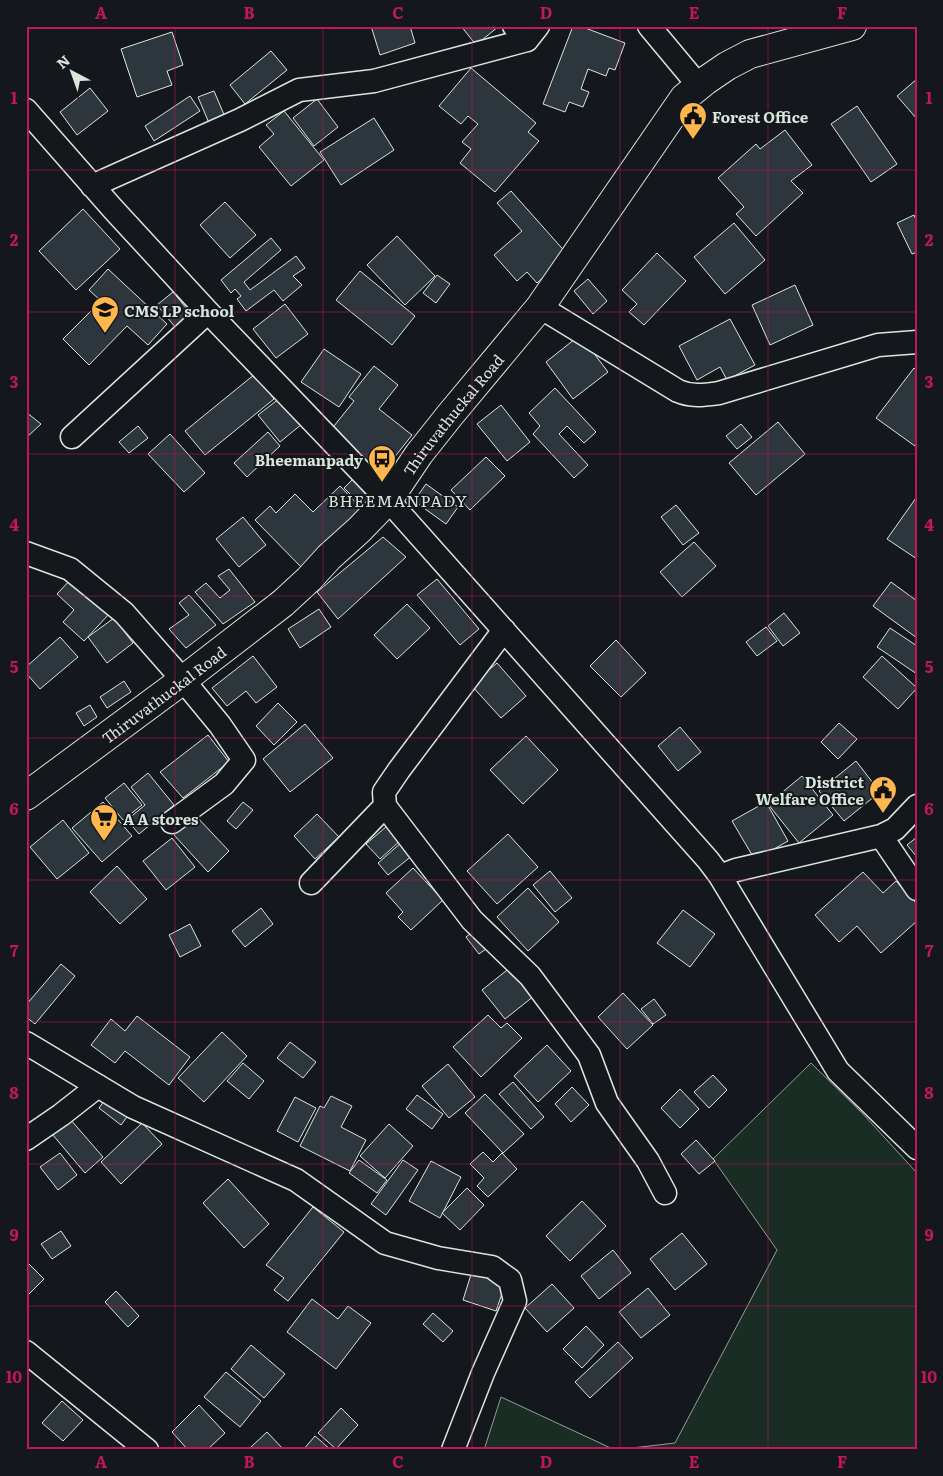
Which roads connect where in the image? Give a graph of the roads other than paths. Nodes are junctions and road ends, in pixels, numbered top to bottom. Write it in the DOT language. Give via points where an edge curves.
graph roads {
  1 [pos="649,26"];
  2 [pos="852,26"];
  3 [pos="526,31"];
  4 [pos="699,86"];
  5 [pos="26,110"];
  6 [pos="92,186"];
  7 [pos="540,307"];
  8 [pos="208,312"];
  9 [pos="917,342"];
  10 [pos="72,437"];
  11 [pos="388,500"];
  12 [pos="26,553"];
  13 [pos="504,630"];
  14 [pos="183,680"];
  15 [pos="26,796"];
  16 [pos="385,806"];
  17 [pos="917,806"];
  18 [pos="172,822"];
  19 [pos="881,836"];
  20 [pos="720,876"];
  21 [pos="311,883"];
  22 [pos="917,889"];
  23 [pos="26,1042"];
  24 [pos="98,1086"];
  25 [pos="26,1139"];
  26 [pos="917,1148"];
  27 [pos="665,1193"];
  28 [pos="26,1352"];
  29 [pos="147,1450"];
  30 [pos="453,1450"];
  1 -- 4 [label="street"];
  2 -- 4 [label="main road, Thiruvathuckal Road" via="750,54"];
  3 -- 6 [label="street" via="374,81 298,90 240,120"];
  4 -- 7 [label="main road, Thiruvathuckal Road" via="684,98"];
  5 -- 6 [label="street"];
  6 -- 8 [label="street"];
  7 -- 9 [label="street" via="687,395 718,393 878,345"];
  7 -- 11 [label="main road, Thiruvathuckal Road" via="419,454"];
  8 -- 10 [label="street"];
  8 -- 11 [label="street"];
  11 -- 13 [label="street"];
  11 -- 14 [label="main road, Thiruvathuckal Road" via="283,603"];
  12 -- 14 [label="street" via="70,569 99,592 124,613"];
  13 -- 16 [label="street" via="394,777 384,792"];
  13 -- 20 [label="street"];
  14 -- 15 [label="main road, Thiruvathuckal Road"];
  14 -- 18 [label="street" via="244,760 224,784"];
  16 -- 21 [label="street"];
  16 -- 27 [label="street" via="472,920 530,976 590,1055 607,1103 648,1161"];
  17 -- 19 [label="street" via="896,829"];
  19 -- 20 [label="street"];
  19 -- 22 [label="street"];
  20 -- 26 [label="street" via="838,1072"];
  23 -- 24 [label="street"];
  24 -- 25 [label="street"];
  24 -- 30 [label="street" via="133,1107 296,1180 384,1243 438,1258 492,1267 510,1280 515,1301 482,1373"];
  28 -- 29 [label="street"];
}
